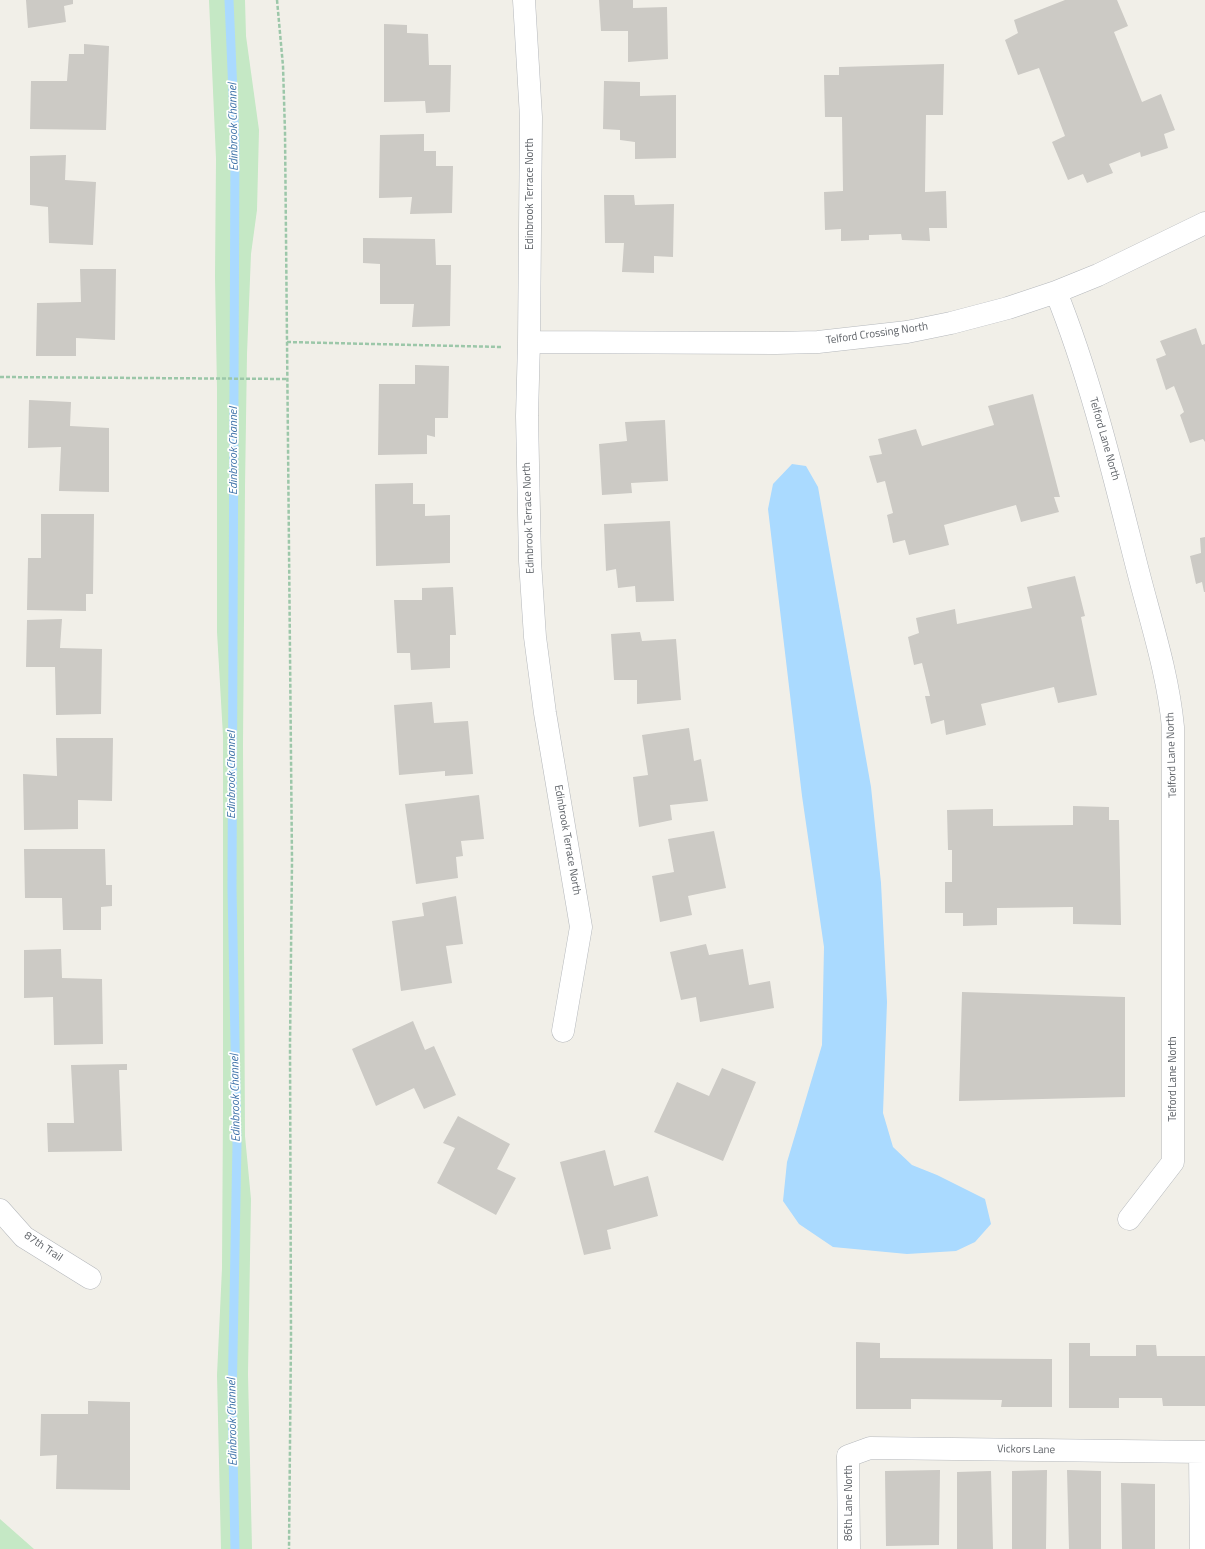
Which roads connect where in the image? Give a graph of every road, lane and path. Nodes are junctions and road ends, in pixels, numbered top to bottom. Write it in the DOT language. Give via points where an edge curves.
graph roads {
  1 [pos="277,0"];
  2 [pos="524,0"];
  3 [pos="1205,224"];
  4 [pos="1056,292"];
  5 [pos="287,342"];
  6 [pos="529,342"];
  7 [pos="0,377"];
  8 [pos="286,379"];
  9 [pos="563,1031"];
  10 [pos="0,1210"];
  11 [pos="1129,1219"];
  12 [pos="90,1278"];
  13 [pos="1202,1452"];
  14 [pos="848,1456"];
  15 [pos="289,1549"];
  16 [pos="849,1549"];
  17 [pos="1201,1549"];
  1 -- 5 [label="path" via="285,132"];
  2 -- 6 [label="street, Edinbrook Terrace North" via="531,117"];
  3 -- 4 [label="street, Telford Crossing North"];
  4 -- 6 [label="street, Telford Crossing North" via="951,323 853,339 776,343"];
  4 -- 11 [label="street, Telford Lane North" via="1074,337 1114,475 1172,712 1173,1162"];
  5 -- 6 [label="path" via="508,347"];
  5 -- 8 [label="path"];
  6 -- 9 [label="street, Edinbrook Terrace North" via="528,493 535,637 544,713 581,927"];
  7 -- 8 [label="path"];
  8 -- 15 [label="path" via="292,861"];
  10 -- 12 [label="street, 87th Trail" via="24,1237"];
  13 -- 14 [label="street, Vickors Lane" via="870,1448"];
  13 -- 17 [label="street"];
  14 -- 16 [label="street, 86th Lane North"];
}
